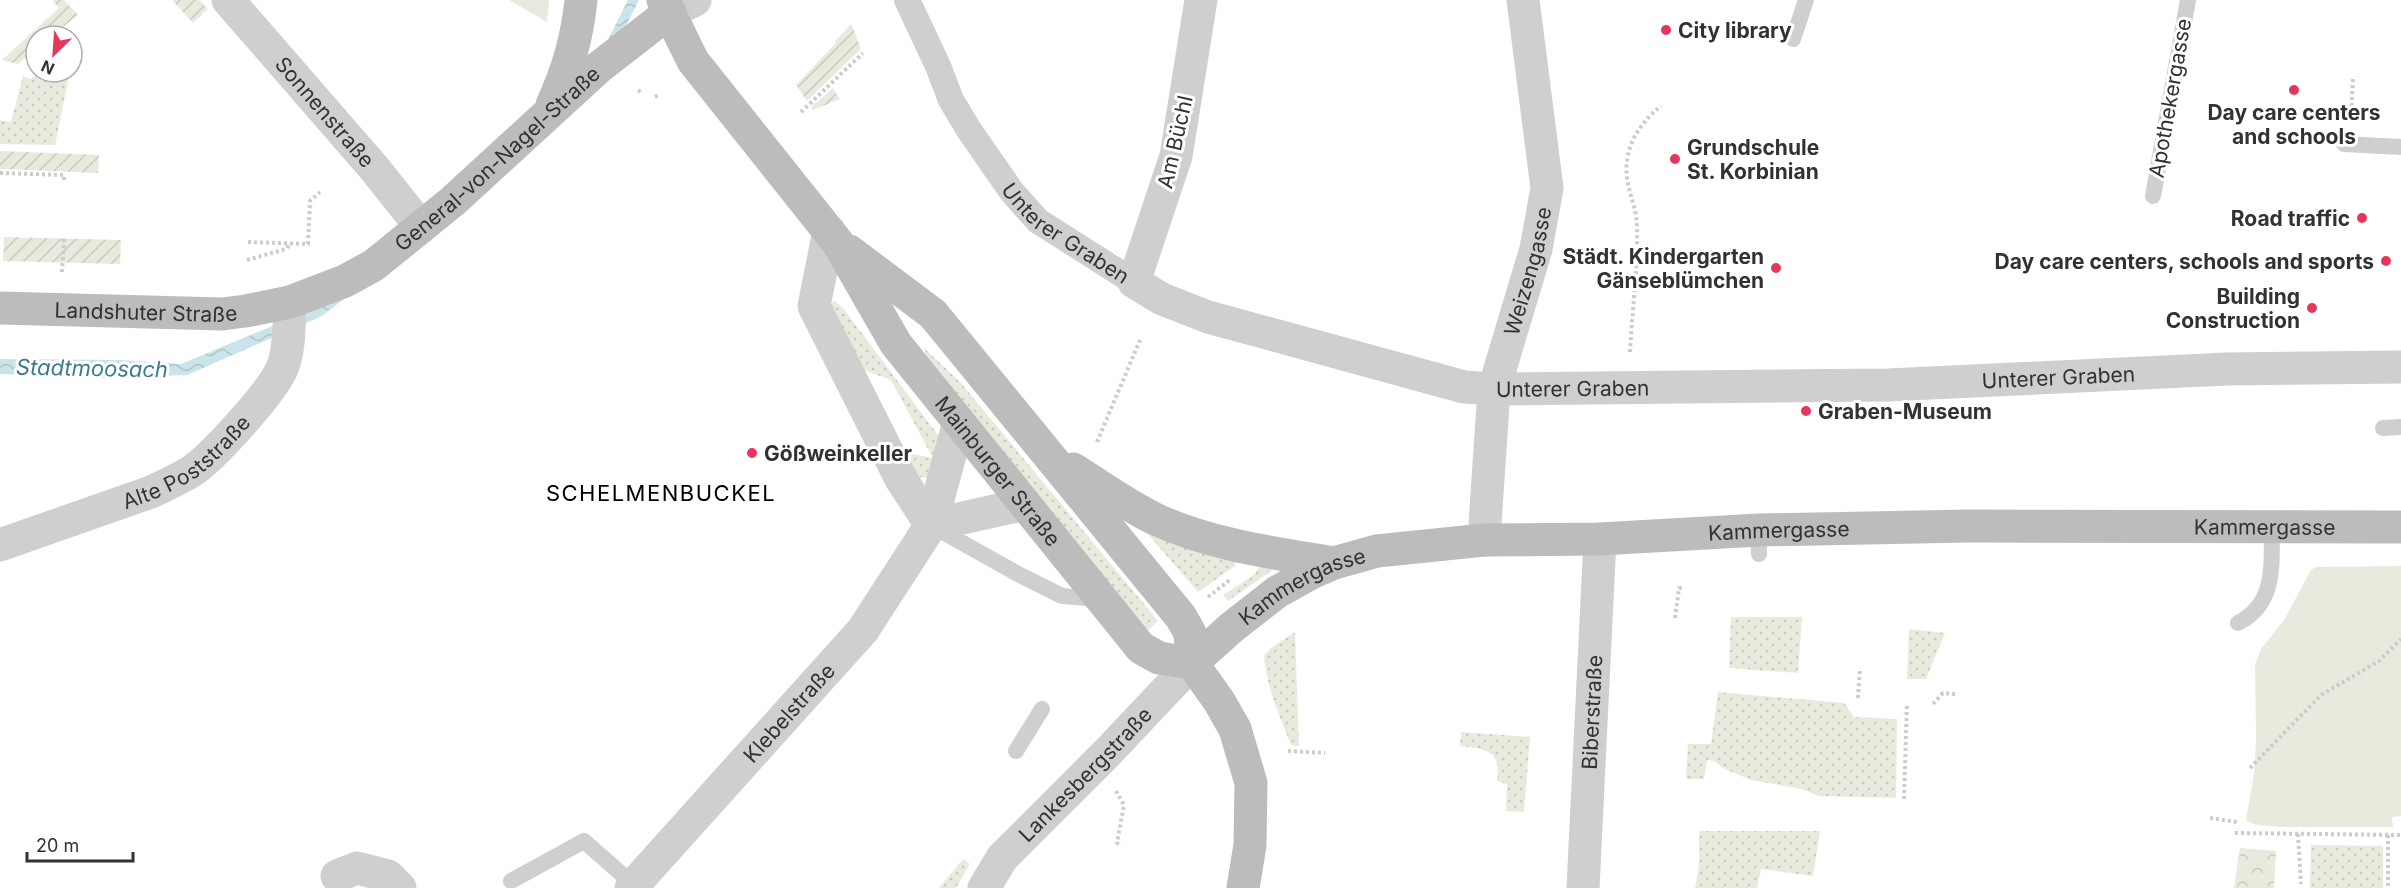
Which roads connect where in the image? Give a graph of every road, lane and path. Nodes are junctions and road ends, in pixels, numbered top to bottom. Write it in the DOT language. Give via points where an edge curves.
graph roads {
  1 [pos="228,0"];
  2 [pos="581,0"];
  3 [pos="907,0"];
  4 [pos="1201,0"];
  5 [pos="1523,0"];
  6 [pos="1806,0"];
  7 [pos="2188,0"];
  8 [pos="676,4"];
  9 [pos="1793,39"];
  10 [pos="862,53"];
  11 [pos="2353,79"];
  12 [pos="1661,106"];
  13 [pos="549,112"];
  14 [pos="801,112"];
  15 [pos="2358,120"];
  16 [pos="2344,144"];
  17 [pos="2401,147"];
  18 [pos="0,174"];
  19 [pos="64,183"];
  20 [pos="320,192"];
  21 [pos="2152,196"];
  22 [pos="421,227"];
  23 [pos="834,237"];
  24 [pos="64,239"];
  25 [pos="248,242"];
  26 [pos="291,243"];
  27 [pos="247,260"];
  28 [pos="62,272"];
  29 [pos="1134,282"];
  30 [pos="290,302"];
  31 [pos="0,308"];
  32 [pos="1140,340"];
  33 [pos="1630,353"];
  34 [pos="2401,367"];
  35 [pos="1494,389"];
  36 [pos="959,422"];
  37 [pos="2401,427"];
  38 [pos="2383,428"];
  39 [pos="1096,446"];
  40 [pos="1046,451"];
  41 [pos="1025,504"];
  42 [pos="931,525"];
  43 [pos="2272,526"];
  44 [pos="2401,526"];
  45 [pos="1600,539"];
  46 [pos="1484,540"];
  47 [pos="0,545"];
  48 [pos="1334,563"];
  49 [pos="1235,576"];
  50 [pos="1683,588"];
  51 [pos="1100,599"];
  52 [pos="1200,603"];
  53 [pos="1675,618"];
  54 [pos="2238,623"];
  55 [pos="2401,639"];
  56 [pos="1192,663"];
  57 [pos="1860,668"];
  58 [pos="1955,694"];
  59 [pos="1858,698"];
  60 [pos="1907,703"];
  61 [pos="1933,704"];
  62 [pos="1042,709"];
  63 [pos="1016,751"];
  64 [pos="1288,751"];
  65 [pos="1325,753"];
  66 [pos="2250,768"];
  67 [pos="1115,791"];
  68 [pos="1904,799"];
  69 [pos="2211,818"];
  70 [pos="2237,822"];
  71 [pos="2235,833"];
  72 [pos="2298,834"];
  73 [pos="2388,835"];
  74 [pos="2401,835"];
  75 [pos="1122,845"];
  76 [pos="338,876"];
  77 [pos="511,881"];
  78 [pos="2388,882"];
  79 [pos="2394,882"];
  80 [pos="2301,884"];
  81 [pos="633,886"];
  82 [pos="400,888"];
  83 [pos="984,888"];
  84 [pos="1243,888"];
  85 [pos="1583,888"];
  86 [pos="2388,888"];
  1 -- 22 [label="street, Sonnenstraße"];
  2 -- 13 [label="main road" via="575,47"];
  3 -- 29 [label="street, Unterer Graben" via="951,100 1012,192 1038,221"];
  4 -- 29 [label="street, Am Büchl" via="1176,156"];
  5 -- 35 [label="street, Weizengasse" via="1547,188 1536,249"];
  6 -- 9 [label="lane"];
  7 -- 21 [label="lane, Apothekergasse"];
  8 -- 13 [label="main road, General-von-Nagel-Straße"];
  8 -- 23 [label="main road, Mainburger Straße" via="693,61"];
  10 -- 14 [label="path"];
  11 -- 15 [label="path" via="2351,119"];
  12 -- 33 [label="path" via="1647,117 1628,153 1626,178 1637,228"];
  13 -- 22 [label="main road, General-von-Nagel-Straße"];
  16 -- 17 [label="lane"];
  18 -- 19 [label="path" via="64,175"];
  20 -- 26 [label="path" via="308,201 308,244"];
  22 -- 30 [label="main road, General-von-Nagel-Straße" via="354,276"];
  23 -- 36 [label="main road, Mainburger Straße" via="896,344"];
  23 -- 40 [label="main road, Mainburger Straße" via="933,314"];
  23 -- 42 [label="street" via="814,306 901,478"];
  24 -- 28 [label="path"];
  25 -- 26 [label="path"];
  26 -- 27 [label="path" via="286,249"];
  29 -- 35 [label="street, Unterer Graben" via="1162,299 1208,317 1464,387"];
  30 -- 31 [label="main road, Landshuter Straße" via="222,314"];
  30 -- 47 [label="street, Alte Poststraße" via="285,356 279,375 200,465 151,492"];
  32 -- 39 [label="path"];
  34 -- 35 [label="street, Unterer Graben" via="2227,369 1888,385"];
  35 -- 46 [label="street, Weizengasse"];
  36 -- 41 [label="main road, Mainburger Straße"];
  36 -- 42 [label="street, Klebelstraße"];
  37 -- 38 [label="lane"];
  40 -- 48 [label="main road" via="1158,520 1250,549"];
  40 -- 56 [label="main road, Mainburger Straße" via="1181,617 1190,633"];
  41 -- 42 [label="street"];
  41 -- 51 [label="main road, Mainburger Straße"];
  42 -- 51 [label="lane" via="1062,596"];
  42 -- 81 [label="street, Klebelstraße" via="863,630"];
  43 -- 44 [label="main road, Kammergasse"];
  43 -- 45 [label="main road, Kammergasse" via="1968,526 1759,542"];
  43 -- 54 [label="lane" via="2267,596 2251,617"];
  45 -- 46 [label="main road, Kammergasse"];
  45 -- 85 [label="street, Biberstraße"];
  46 -- 48 [label="main road, Kammergasse" via="1377,551"];
  48 -- 56 [label="main road, Kammergasse" via="1277,592"];
  49 -- 52 [label="path"];
  50 -- 53 [label="path" via="1679,588"];
  51 -- 56 [label="main road, Mainburger Straße" via="1141,648 1159,658"];
  55 -- 66 [label="path" via="2379,661 2321,695"];
  56 -- 83 [label="street, Lankesbergstraße" via="1002,858"];
  56 -- 84 [label="main road" via="1235,729 1251,783 1250,845"];
  57 -- 59 [label="path"];
  58 -- 61 [label="path" via="1943,693"];
  60 -- 68 [label="path"];
  62 -- 63 [label="lane"];
  64 -- 65 [label="path"];
  67 -- 75 [label="path" via="1124,805 1117,843"];
  69 -- 70 [label="path"];
  71 -- 72 [label="path"];
  72 -- 73 [label="path"];
  72 -- 80 [label="path"];
  73 -- 74 [label="path"];
  73 -- 78 [label="path"];
  76 -- 82 [label="street" via="357,868 388,876"];
  77 -- 81 [label="lane" via="584,841"];
  78 -- 79 [label="path"];
  78 -- 86 [label="path"];
}
